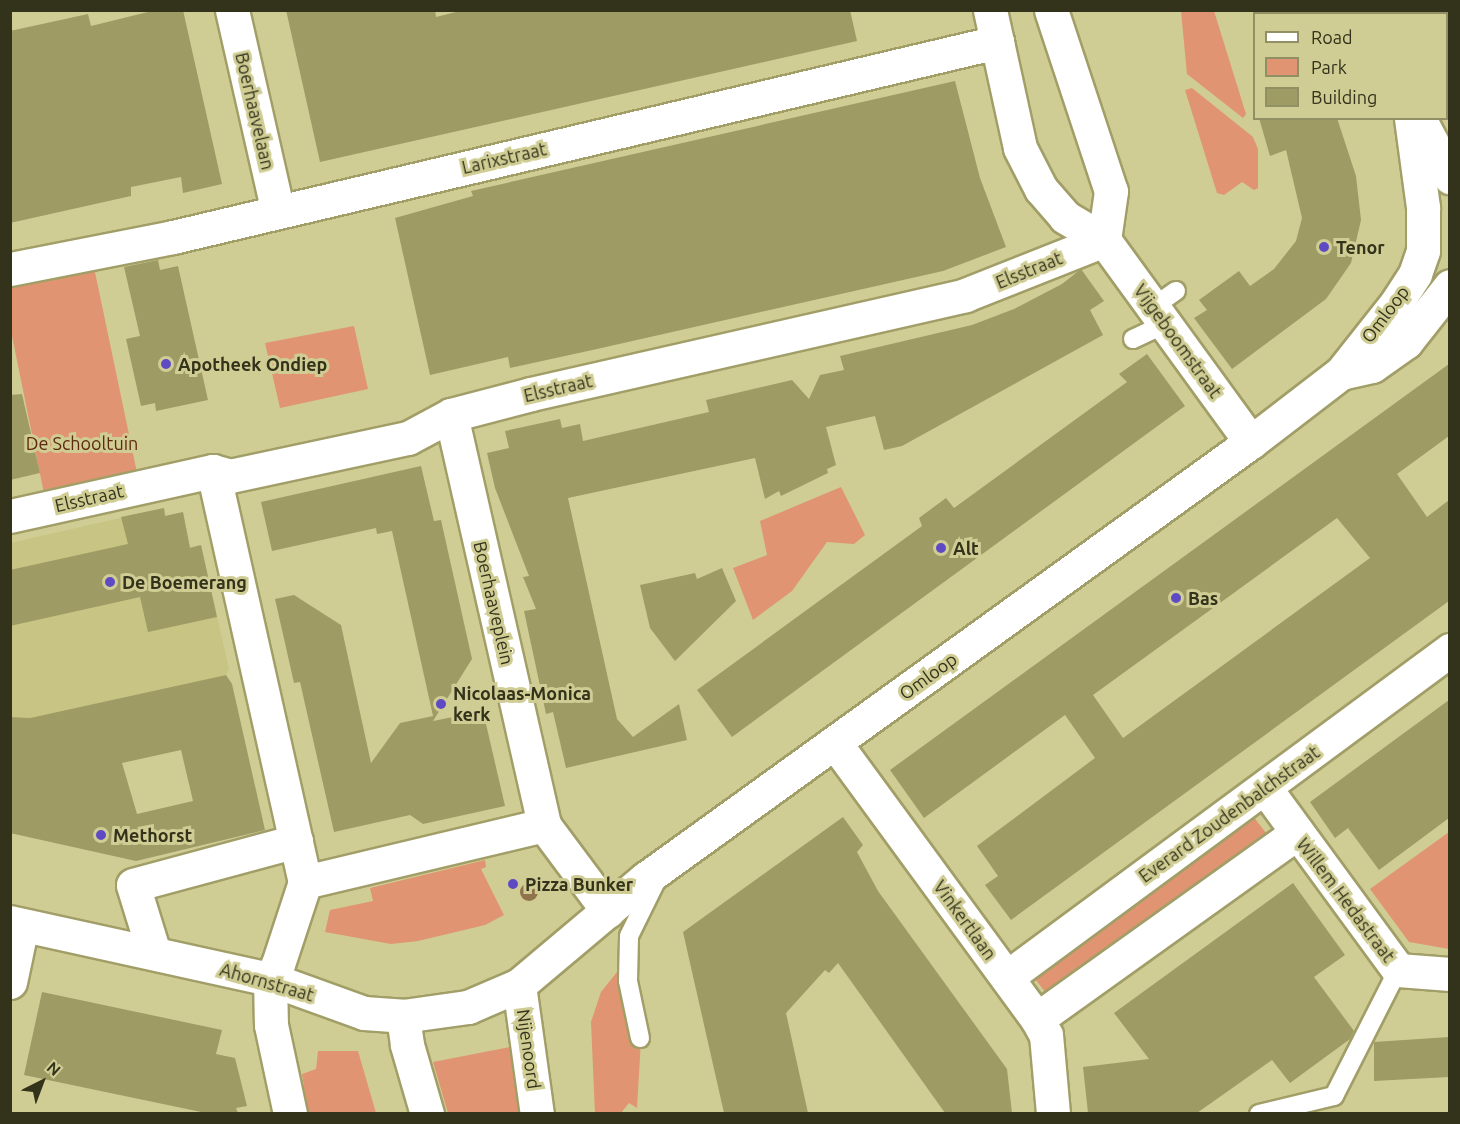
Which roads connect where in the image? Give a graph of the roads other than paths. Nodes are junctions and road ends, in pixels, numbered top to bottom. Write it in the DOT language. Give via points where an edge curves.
graph roads {
  1 [pos="232,10"];
  2 [pos="990,10"];
  3 [pos="1051,10"];
  4 [pos="996,42"];
  5 [pos="1411,120"];
  6 [pos="1420,120"];
  7 [pos="1449,177"];
  8 [pos="278,212"];
  9 [pos="1104,240"];
  10 [pos="1441,256"];
  11 [pos="10,269"];
  12 [pos="1449,286"];
  13 [pos="1165,307"];
  14 [pos="1133,339"];
  15 [pos="1341,373"];
  16 [pos="451,415"];
  17 [pos="1251,442"];
  18 [pos="213,471"];
  19 [pos="10,516"];
  20 [pos="1449,650"];
  21 [pos="835,743"];
  22 [pos="1265,788"];
  23 [pos="544,825"];
  24 [pos="1297,833"];
  25 [pos="296,841"];
  26 [pos="663,867"];
  27 [pos="305,882"];
  28 [pos="608,911"];
  29 [pos="16,924"];
  30 [pos="154,953"];
  31 [pos="1398,970"];
  32 [pos="1449,974"];
  33 [pos="1007,977"];
  34 [pos="270,979"];
  35 [pos="10,982"];
  36 [pos="519,985"];
  37 [pos="403,1016"];
  38 [pos="1037,1019"];
  39 [pos="640,1038"];
  40 [pos="290,1113"];
  41 [pos="427,1113"];
  42 [pos="537,1113"];
  43 [pos="1053,1113"];
  44 [pos="1259,1113"];
  1 -- 8 [label="street, Boerhaavelaan"];
  2 -- 4 [label="street, Vijgeboomstraat"];
  3 -- 9 [label="street" via="1111,191"];
  4 -- 8 [label="street, Larixstraat"];
  4 -- 9 [label="street, Vijgeboomstraat" via="1020,148 1041,189 1065,217"];
  5 -- 10 [label="street" via="1423,207"];
  6 -- 7 [label="street"];
  8 -- 11 [label="street, Larixstraat"];
  9 -- 13 [label="street, Vijgeboomstraat"];
  9 -- 16 [label="street, Elsstraat" via="965,295"];
  10 -- 15 [label="street, Omloop" via="1415,274"];
  12 -- 15 [label="street, Omloop" via="1406,342 1372,366"];
  13 -- 14 [label="lane"];
  13 -- 17 [label="street, Vijgeboomstraat"];
  15 -- 17 [label="street, Omloop"];
  16 -- 18 [label="street, Elsstraat" via="408,438 230,476"];
  16 -- 23 [label="street, Boerhaaveplein"];
  17 -- 21 [label="street, Omloop"];
  18 -- 19 [label="street, Elsstraat"];
  18 -- 25 [label="street"];
  20 -- 22 [label="street, Everard Zoudenbalchstraat"];
  21 -- 26 [label="street, Omloop"];
  21 -- 33 [label="street, Vinkertlaan"];
  22 -- 24 [label="street, Willem Hedastraat"];
  22 -- 33 [label="street, Everard Zoudenbalchstraat"];
  23 -- 27 [label="street"];
  23 -- 28 [label="street, Boerhaaveplein"];
  24 -- 31 [label="street, Willem Hedastraat"];
  24 -- 38 [label="street"];
  25 -- 27 [label="street"];
  25 -- 30 [label="street" via="133,885"];
  26 -- 28 [label="street, Omloop"];
  26 -- 39 [label="lane" via="629,936 628,981"];
  27 -- 34 [label="street"];
  28 -- 36 [label="street, Omloop"];
  29 -- 30 [label="street, Ahornstraat"];
  29 -- 35 [label="street"];
  30 -- 34 [label="street, Ahornstraat"];
  31 -- 32 [label="street, Willem Hedastraat"];
  31 -- 44 [label="lane" via="1334,1096"];
  33 -- 38 [label="street, Vinkertlaan"];
  34 -- 37 [label="street, Ahornstraat" via="364,1013"];
  34 -- 40 [label="street" via="271,1025"];
  36 -- 37 [label="street, Ahornstraat" via="468,1007"];
  36 -- 42 [label="street, Nijenoord"];
  37 -- 41 [label="street" via="407,1045"];
  38 -- 43 [label="street, Vinkertlaan" via="1046,1035"];
}
